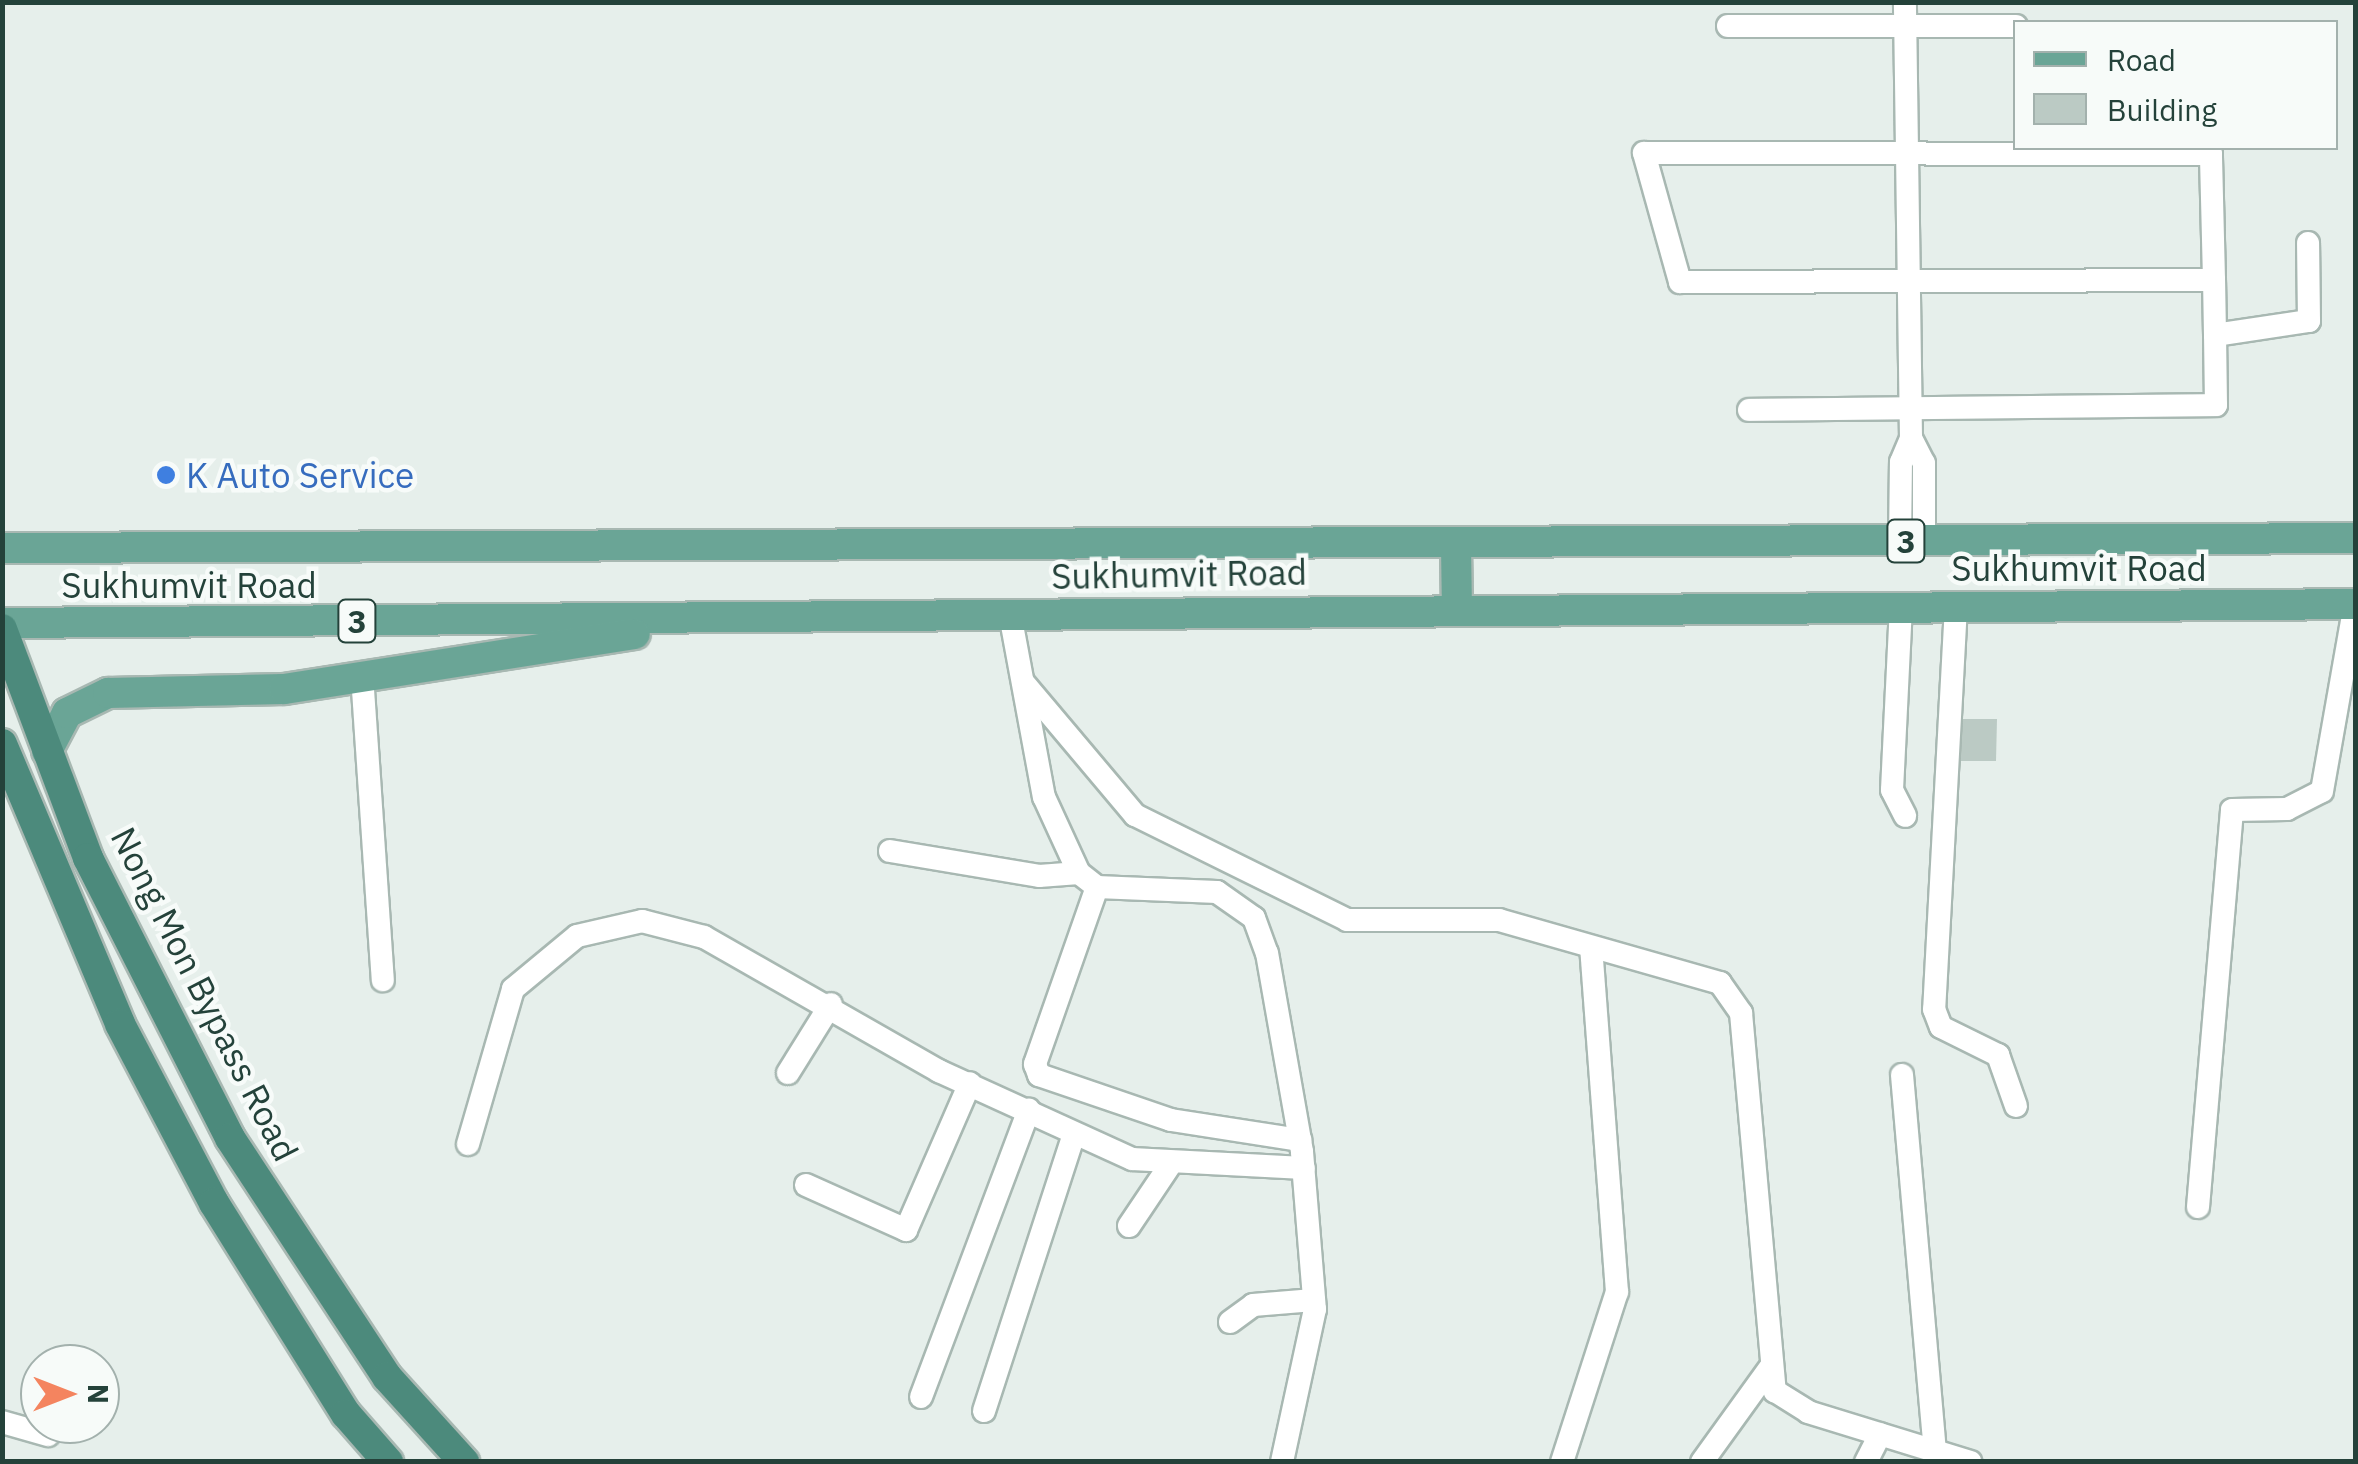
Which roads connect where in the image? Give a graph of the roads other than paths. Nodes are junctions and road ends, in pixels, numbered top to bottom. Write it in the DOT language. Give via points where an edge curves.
graph roads {
  1 [pos="1905,14"];
  2 [pos="1728,26"];
  3 [pos="2013,26"];
  4 [pos="1906,151"];
  5 [pos="2308,244"];
  6 [pos="1907,277"];
  7 [pos="2214,280"];
  8 [pos="2215,335"];
  9 [pos="1910,409"];
  10 [pos="1749,410"];
  11 [pos="2356,538"];
  12 [pos="1912,541"];
  13 [pos="1456,547"];
  14 [pos="2,548"];
  15 [pos="2355,604"];
  16 [pos="1901,606"];
  17 [pos="1956,606"];
  18 [pos="1457,609"];
  19 [pos="1010,614"];
  20 [pos="711,619"];
  21 [pos="2,626"];
  22 [pos="362,676"];
  23 [pos="1022,682"];
  24 [pos="47,750"];
  25 [pos="5,756"];
  26 [pos="1906,816"];
  27 [pos="890,851"];
  28 [pos="1088,880"];
  29 [pos="1591,948"];
  30 [pos="383,980"];
  31 [pos="831,1004"];
  32 [pos="788,1073"];
  33 [pos="1902,1074"];
  34 [pos="970,1083"];
  35 [pos="2016,1106"];
  36 [pos="1029,1110"];
  37 [pos="1074,1134"];
  38 [pos="1300,1140"];
  39 [pos="468,1144"];
  40 [pos="1170,1164"];
  41 [pos="1304,1168"];
  42 [pos="806,1185"];
  43 [pos="2198,1206"];
  44 [pos="1128,1226"];
  45 [pos="1314,1300"];
  46 [pos="1230,1322"];
  47 [pos="1768,1370"];
  48 [pos="921,1397"];
  49 [pos="984,1411"];
  50 [pos="1880,1434"];
  51 [pos="1935,1451"];
  52 [pos="388,1462"];
  53 [pos="464,1462"];
  54 [pos="1282,1462"];
  55 [pos="1562,1462"];
  56 [pos="1702,1462"];
  57 [pos="1866,1462"];
  58 [pos="1971,1462"];
  1 -- 2 [label="street"];
  1 -- 3 [label="street"];
  1 -- 4 [label="street"];
  4 -- 6 [label="street"];
  4 -- 6 [label="street" via="1644,153 1680,282"];
  4 -- 7 [label="street" via="2212,154"];
  5 -- 8 [label="street" via="2308,321"];
  6 -- 7 [label="street"];
  6 -- 9 [label="street"];
  7 -- 8 [label="street"];
  8 -- 9 [label="street" via="2216,405"];
  9 -- 10 [label="street"];
  9 -- 12 [label="street" via="1911,438 1901,462"];
  11 -- 12 [label="main road, Sukhumvit Road / 3"];
  12 -- 13 [label="main road, Sukhumvit Road / 3"];
  13 -- 14 [label="main road, Sukhumvit Road / 3"];
  13 -- 18 [label="main road"];
  15 -- 17 [label="main road, Sukhumvit Road / 3"];
  15 -- 43 [label="street" via="2322,791 2287,809 2232,810"];
  16 -- 17 [label="main road, Sukhumvit Road / 3"];
  16 -- 18 [label="main road, Sukhumvit Road / 3"];
  16 -- 26 [label="street" via="1892,790"];
  17 -- 35 [label="street" via="1934,1009 1940,1027 1998,1055"];
  18 -- 19 [label="main road, Sukhumvit Road / 3"];
  19 -- 20 [label="main road, Sukhumvit Road / 3"];
  19 -- 23 [label="street"];
  20 -- 21 [label="main road, Sukhumvit Road / 3"];
  20 -- 22 [label="main road"];
  21 -- 24 [label="highway, Nong Mon Bypass Road"];
  22 -- 24 [label="main road" via="284,689 88,697 67,713"];
  22 -- 30 [label="street"];
  23 -- 28 [label="street" via="1044,798"];
  23 -- 29 [label="street" via="1135,815 1221,862 1347,920 1499,920"];
  24 -- 53 [label="highway, Nong Mon Bypass Road" via="88,858 230,1138 387,1377"];
  25 -- 52 [label="highway" via="120,1024 214,1204 346,1414"];
  27 -- 28 [label="street"];
  28 -- 38 [label="street" via="1217,892 1254,918"];
  28 -- 38 [label="street" via="1035,1064 1039,1074 1171,1120"];
  29 -- 47 [label="street" via="1720,982 1734,994"];
  29 -- 55 [label="street" via="1617,1292"];
  31 -- 32 [label="street"];
  31 -- 34 [label="street"];
  31 -- 39 [label="street" via="704,937 642,921 577,936 513,989"];
  33 -- 51 [label="street"];
  34 -- 36 [label="street"];
  34 -- 42 [label="street" via="906,1230"];
  36 -- 37 [label="street"];
  36 -- 48 [label="street"];
  37 -- 40 [label="street"];
  37 -- 49 [label="street"];
  38 -- 41 [label="street"];
  40 -- 41 [label="street"];
  40 -- 44 [label="street"];
  41 -- 45 [label="street"];
  45 -- 46 [label="street" via="1254,1305"];
  45 -- 54 [label="street" via="1300,1406"];
  47 -- 50 [label="street" via="1787,1403"];
  47 -- 56 [label="street"];
  50 -- 51 [label="street"];
  50 -- 57 [label="street"];
  51 -- 58 [label="street"];
}
